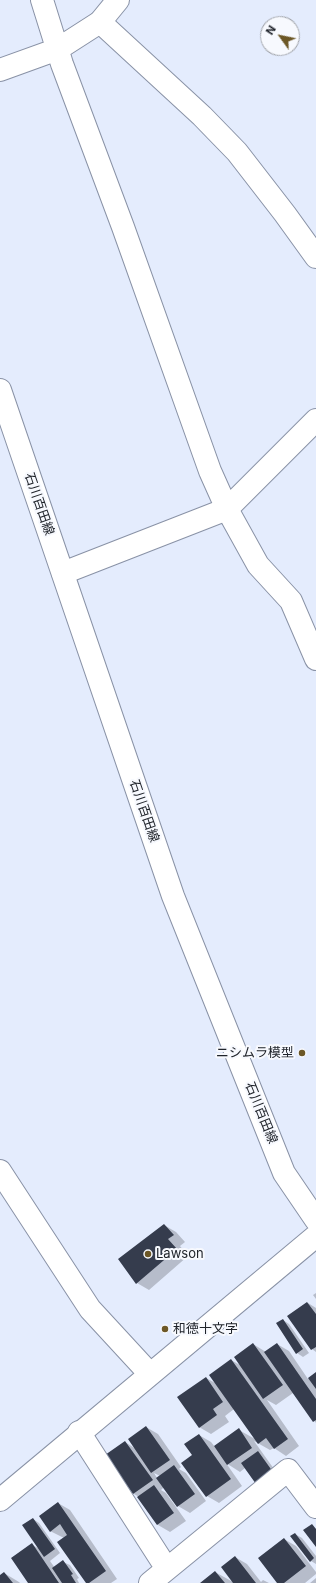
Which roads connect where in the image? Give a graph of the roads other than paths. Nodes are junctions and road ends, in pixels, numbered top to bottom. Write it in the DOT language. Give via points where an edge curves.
graph roads {
  1 [pos="42,0"];
  2 [pos="118,0"];
  3 [pos="100,22"];
  4 [pos="58,49"];
  5 [pos="0,70"];
  6 [pos="316,257"];
  7 [pos="0,390"];
  8 [pos="316,420"];
  9 [pos="227,509"];
  10 [pos="63,573"];
  11 [pos="316,659"];
  12 [pos="0,1171"];
  13 [pos="316,1220"];
  14 [pos="316,1236"];
  15 [pos="149,1373"];
  16 [pos="79,1432"];
  17 [pos="0,1500"];
  18 [pos="316,1507"];
  19 [pos="168,1569"];
  20 [pos="150,1583"];
  1 -- 4 [label="street"];
  2 -- 3 [label="street"];
  3 -- 4 [label="street"];
  3 -- 6 [label="street" via="202,116 237,152"];
  4 -- 5 [label="street"];
  4 -- 9 [label="street" via="210,472"];
  7 -- 10 [label="street, 石川百田線"];
  8 -- 9 [label="street"];
  9 -- 10 [label="street"];
  9 -- 11 [label="street" via="258,565 292,601"];
  10 -- 13 [label="street, 石川百田線" via="173,896 284,1173"];
  12 -- 15 [label="street" via="90,1309"];
  14 -- 15 [label="street"];
  15 -- 16 [label="street"];
  16 -- 17 [label="street"];
  16 -- 19 [label="street"];
  18 -- 19 [label="street" via="288,1470"];
  19 -- 20 [label="street"];
}
